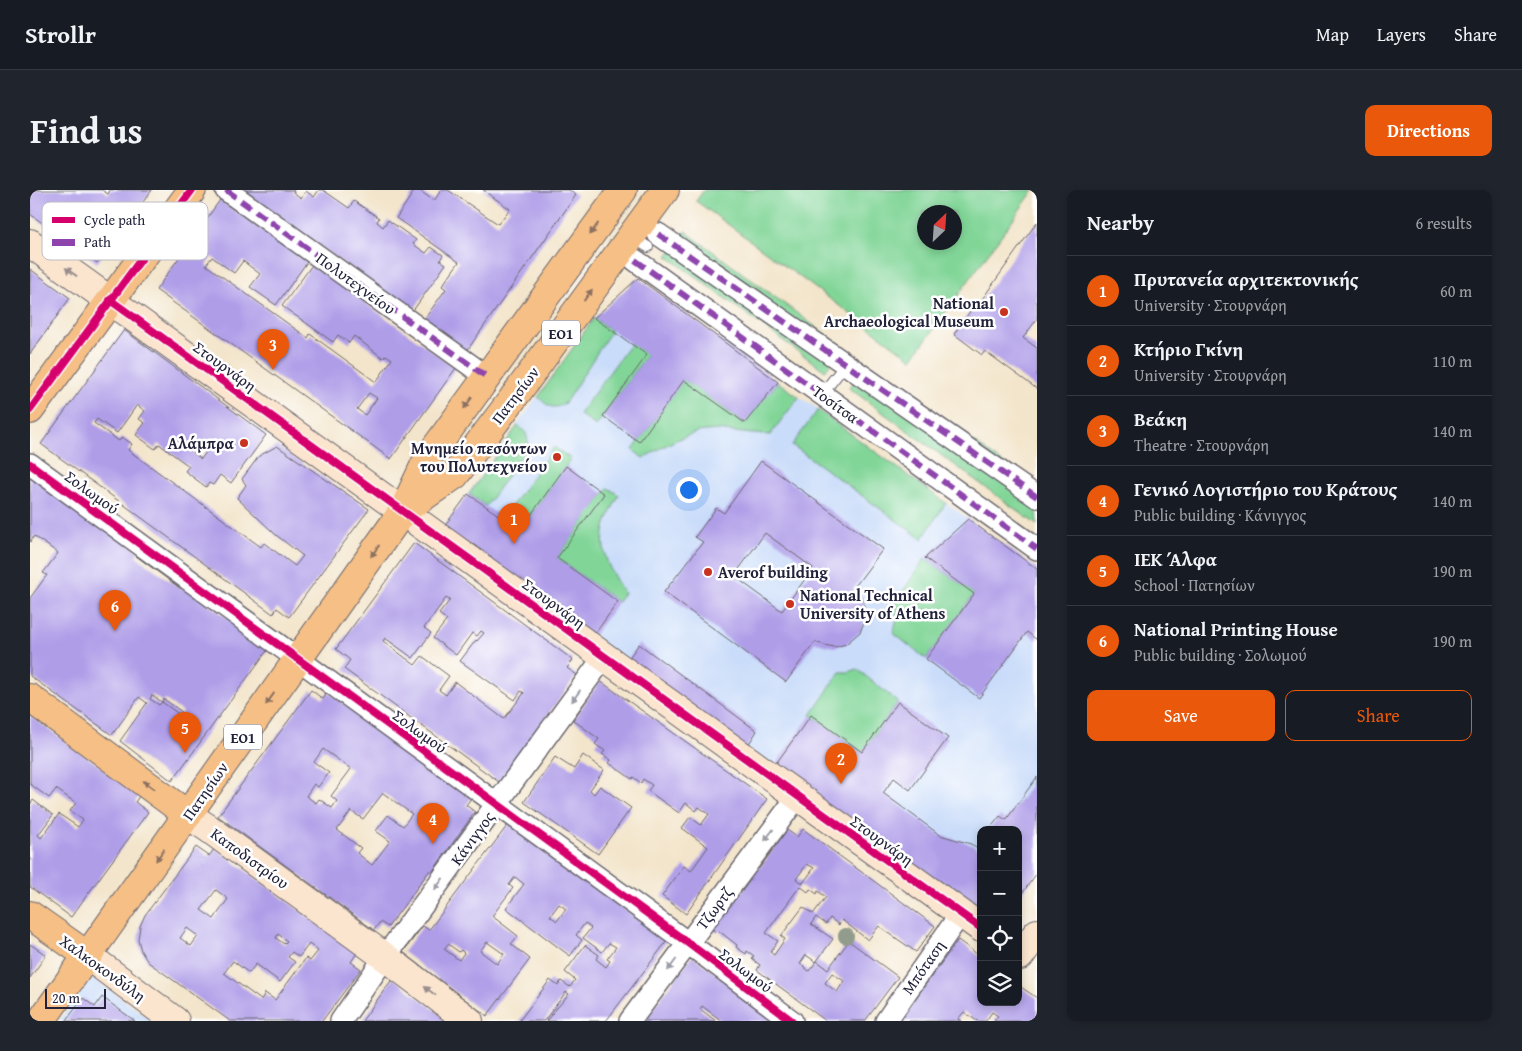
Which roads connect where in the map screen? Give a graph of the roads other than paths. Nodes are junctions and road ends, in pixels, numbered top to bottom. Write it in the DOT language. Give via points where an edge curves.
graph roads {
  1 [pos="192,190"];
  2 [pos="226,190"];
  3 [pos="665,190"];
  4 [pos="615,193"];
  5 [pos="183,202"];
  6 [pos="30,243"];
  7 [pos="643,244"];
  8 [pos="42,252"];
  9 [pos="54,260"];
  10 [pos="140,260"];
  11 [pos="110,300"];
  12 [pos="845,364"];
  13 [pos="487,377"];
  14 [pos="822,394"];
  15 [pos="30,410"];
  16 [pos="30,464"];
  17 [pos="1037,497"];
  18 [pos="403,511"];
  19 [pos="1037,549"];
  20 [pos="604,656"];
  21 [pos="298,659"];
  22 [pos="30,698"];
  23 [pos="798,796"];
  24 [pos="497,804"];
  25 [pos="188,815"];
  26 [pos="30,916"];
  27 [pos="971,921"];
  28 [pos="1037,933"];
  29 [pos="688,943"];
  30 [pos="88,956"];
  31 [pos="385,957"];
  32 [pos="1025,960"];
  33 [pos="41,1021"];
  34 [pos="175,1021"];
  35 [pos="341,1021"];
  36 [pos="469,1021"];
  37 [pos="630,1021"];
  38 [pos="792,1021"];
  39 [pos="886,1021"];
  1 -- 5 [label="main road"];
  2 -- 13 [label="street, Πολυτεχνείου"];
  3 -- 7 [label="main road, Πατησίων / ΕΟ1"];
  4 -- 13 [label="main road, Πατησίων / ΕΟ1, one-way"];
  8 -- 6 [label="main road, Στουρνάρη, one-way"];
  7 -- 12 [label="street"];
  7 -- 14 [label="street, Τοσίτσα"];
  18 -- 7 [label="main road, Πατησίων / ΕΟ1, one-way" via="455,474 514,397"];
  11 -- 9 [label="main road, Στουρνάρη, one-way"];
  10 -- 11 [label="main road"];
  11 -- 15 [label="main road"];
  11 -- 18 [label="main road, Στουρνάρη"];
  12 -- 14 [label="lane"];
  12 -- 17 [label="street"];
  13 -- 18 [label="main road, Πατησίων / ΕΟ1, one-way" via="428,458"];
  14 -- 19 [label="street, Τοσίτσα"];
  16 -- 21 [label="street, Σολωμού"];
  18 -- 20 [label="main road, Στουρνάρη"];
  18 -- 21 [label="main road, Πατησίων / ΕΟ1, one-way"];
  20 -- 23 [label="main road, Στουρνάρη"];
  20 -- 24 [label="street, Κάνιγγος, one-way"];
  21 -- 24 [label="street, Σολωμού"];
  21 -- 25 [label="main road, Πατησίων / ΕΟ1, one-way"];
  25 -- 22 [label="main road, Καποδιστρίου, one-way"];
  23 -- 27 [label="main road, Στουρνάρη"];
  23 -- 29 [label="street, Τζωρτζ, one-way"];
  24 -- 29 [label="street, Σολωμού"];
  24 -- 31 [label="street, Κάνιγγος, one-way"];
  25 -- 30 [label="main road, Πατησίων / ΕΟ1, one-way"];
  25 -- 31 [label="main road, Καποδιστρίου"];
  26 -- 30 [label="main road, Χαλκοκονδύλη"];
  27 -- 39 [label="street, Μπόταση"];
  28 -- 32 [label="main road"];
  29 -- 37 [label="street, Τζωρτζ, one-way"];
  29 -- 38 [label="street, Σολωμού"];
  30 -- 33 [label="main road, Πατησίων / ΕΟ1"];
  30 -- 34 [label="main road, Χαλκοκονδύλη"];
  31 -- 35 [label="street, Κάνιγγος"];
  36 -- 31 [label="main road, Καποδιστρίου, one-way"];
}
